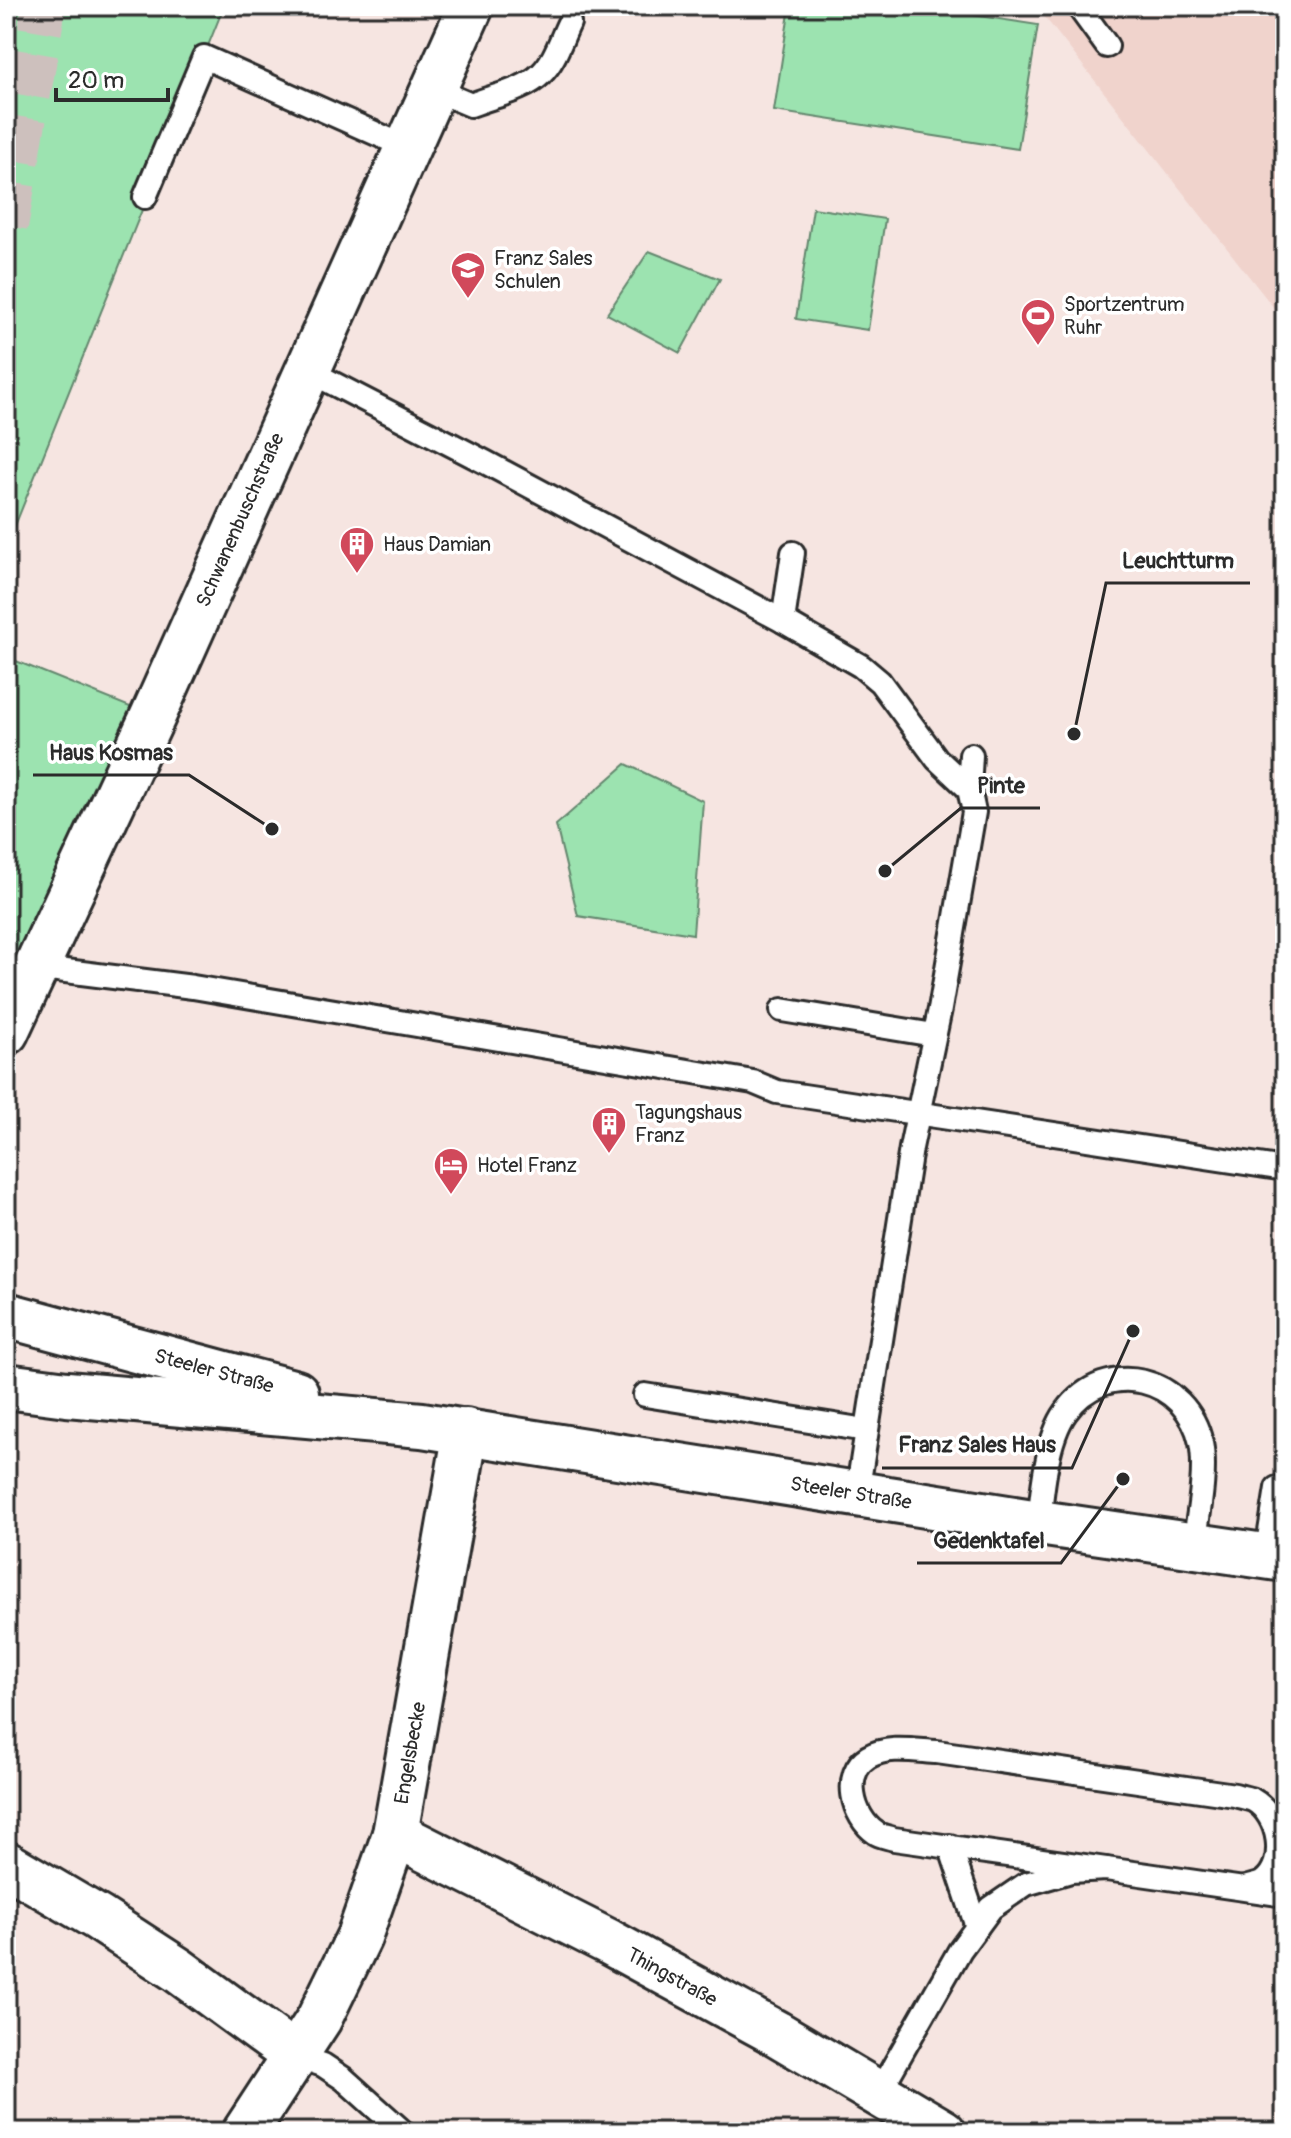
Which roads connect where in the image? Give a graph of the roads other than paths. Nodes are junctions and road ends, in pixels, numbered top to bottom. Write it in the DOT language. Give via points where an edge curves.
graph roads {
  1 [pos="471,6"];
  2 [pos="1078,6"];
  3 [pos="569,23"];
  4 [pos="1107,46"];
  5 [pos="433,89"];
  6 [pos="406,147"];
  7 [pos="145,197"];
  8 [pos="307,370"];
  9 [pos="793,553"];
  10 [pos="783,621"];
  11 [pos="971,755"];
  12 [pos="969,789"];
  13 [pos="34,967"];
  14 [pos="782,1010"];
  15 [pos="6,1032"];
  16 [pos="934,1035"];
  17 [pos="917,1115"];
  18 [pos="1285,1169"];
  19 [pos="6,1315"];
  20 [pos="6,1386"];
  21 [pos="645,1395"];
  22 [pos="422,1425"];
  23 [pos="866,1430"];
  24 [pos="466,1431"];
  25 [pos="1277,1488"];
  26 [pos="857,1494"];
  27 [pos="1039,1523"];
  28 [pos="1194,1546"];
  29 [pos="1279,1559"];
  30 [pos="395,1834"];
  31 [pos="950,1846"];
  32 [pos="6,1864"];
  33 [pos="1106,1869"];
  34 [pos="1245,1888"];
  35 [pos="1285,1895"];
  36 [pos="977,1927"];
  37 [pos="294,2055"];
  38 [pos="878,2094"];
  39 [pos="245,2132"];
  40 [pos="403,2132"];
  41 [pos="943,2132"];
  1 -- 5 [label="street, Schwanenbuschstraße"];
  2 -- 4 [label="lane"];
  3 -- 5 [label="lane" via="542,74 528,84 471,105"];
  5 -- 6 [label="street, Schwanenbuschstraße"];
  6 -- 7 [label="lane" via="204,57"];
  6 -- 8 [label="street, Schwanenbuschstraße"];
  8 -- 10 [label="lane"];
  8 -- 13 [label="street, Schwanenbuschstraße"];
  9 -- 10 [label="lane"];
  10 -- 12 [label="lane" via="880,682 937,759"];
  11 -- 12 [label="lane"];
  12 -- 16 [label="lane" via="974,812"];
  13 -- 15 [label="street, Schwanenbuschstraße"];
  13 -- 17 [label="lane" via="193,987 739,1079 777,1092"];
  14 -- 16 [label="lane"];
  16 -- 17 [label="lane"];
  17 -- 18 [label="lane"];
  17 -- 23 [label="lane"];
  19 -- 22 [label="street, Steeler Straße"];
  20 -- 22 [label="street, Steeler Straße"];
  21 -- 23 [label="lane"];
  22 -- 24 [label="street, Steeler Straße"];
  23 -- 26 [label="lane"];
  24 -- 26 [label="street, Steeler Straße"];
  24 -- 30 [label="street, Engelsbecke"];
  25 -- 29 [label="lane"];
  26 -- 27 [label="street, Steeler Straße"];
  27 -- 28 [label="street, Steeler Straße"];
  27 -- 28 [label="lane" via="1053,1440 1067,1411 1086,1390 1102,1383 1139,1380 1172,1395 1200,1439"];
  28 -- 29 [label="street, Steeler Straße"];
  30 -- 37 [label="street, Engelsbecke" via="359,1937 319,2019"];
  30 -- 38 [label="street, Thingstraße" via="609,1942"];
  31 -- 33 [label="lane"];
  31 -- 34 [label="lane" via="875,1833 853,1798 857,1765 871,1755 894,1750 937,1752 1255,1801 1270,1818 1279,1841 1277,1862 1263,1882"];
  31 -- 36 [label="lane"];
  32 -- 37 [label="street" via="178,1970"];
  33 -- 34 [label="lane"];
  33 -- 36 [label="lane" via="1071,1871 1026,1884 991,1908"];
  34 -- 35 [label="lane"];
  36 -- 38 [label="lane"];
  37 -- 39 [label="street, Engelsbecke"];
  37 -- 40 [label="lane" via="344,2079"];
  38 -- 41 [label="street, Thingstraße"];
}
